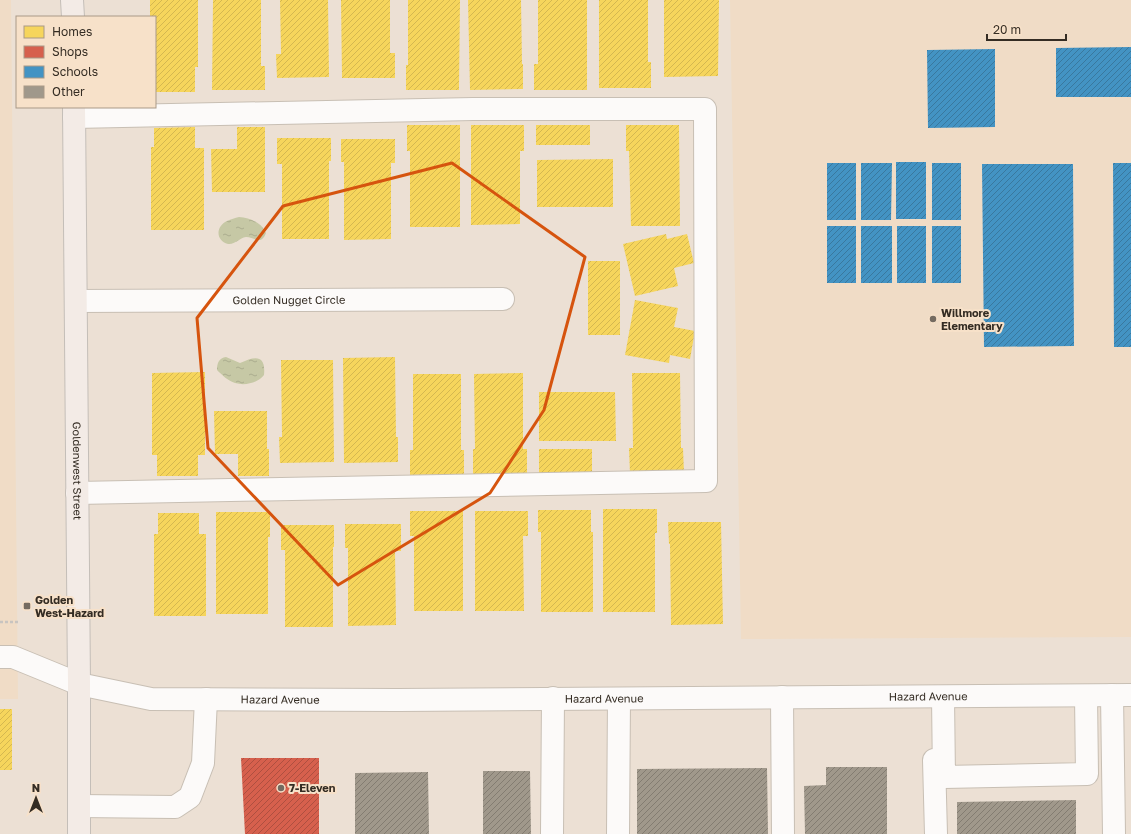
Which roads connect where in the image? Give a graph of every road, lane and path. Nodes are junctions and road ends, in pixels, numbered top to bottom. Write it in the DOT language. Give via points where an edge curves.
graph roads {
  1 [pos="72,0"];
  2 [pos="73,16"];
  3 [pos="74,112"];
  4 [pos="503,299"];
  5 [pos="76,301"];
  6 [pos="77,493"];
  7 [pos="0,622"];
  8 [pos="20,622"];
  9 [pos="0,657"];
  10 [pos="79,684"];
  11 [pos="1121,695"];
  12 [pos="1086,696"];
  13 [pos="938,697"];
  14 [pos="553,698"];
  15 [pos="782,698"];
  16 [pos="206,699"];
  17 [pos="619,699"];
  18 [pos="79,806"];
  19 [pos="79,834"];
  20 [pos="552,834"];
  21 [pos="618,834"];
  22 [pos="783,834"];
  23 [pos="936,834"];
  24 [pos="1114,834"];
  1 -- 2 [label="main road"];
  3 -- 5 [label="main road, Goldenwest Street"];
  3 -- 6 [label="street" via="706,109 706,481"];
  4 -- 5 [label="street, Golden Nugget Circle"];
  5 -- 6 [label="main road, Goldenwest Street"];
  6 -- 10 [label="main road, Goldenwest Street"];
  7 -- 8 [label="path"];
  9 -- 10 [label="street, Hazard Avenue" via="13,657"];
  10 -- 16 [label="street, Hazard Avenue" via="151,699"];
  10 -- 18 [label="main road, Goldenwest Street"];
  11 -- 12 [label="street, Hazard Avenue"];
  11 -- 24 [label="street"];
  12 -- 13 [label="street, Hazard Avenue"];
  12 -- 13 [label="street" via="1087,774 944,777"];
  13 -- 15 [label="street, Hazard Avenue"];
  13 -- 23 [label="street"];
  14 -- 16 [label="street, Hazard Avenue"];
  14 -- 17 [label="street, Hazard Avenue"];
  14 -- 20 [label="street"];
  15 -- 17 [label="street, Hazard Avenue"];
  15 -- 22 [label="street"];
  16 -- 18 [label="street" via="203,763 190,797 175,807"];
  17 -- 21 [label="street"];
  18 -- 19 [label="main road, Goldenwest Street"];
}
